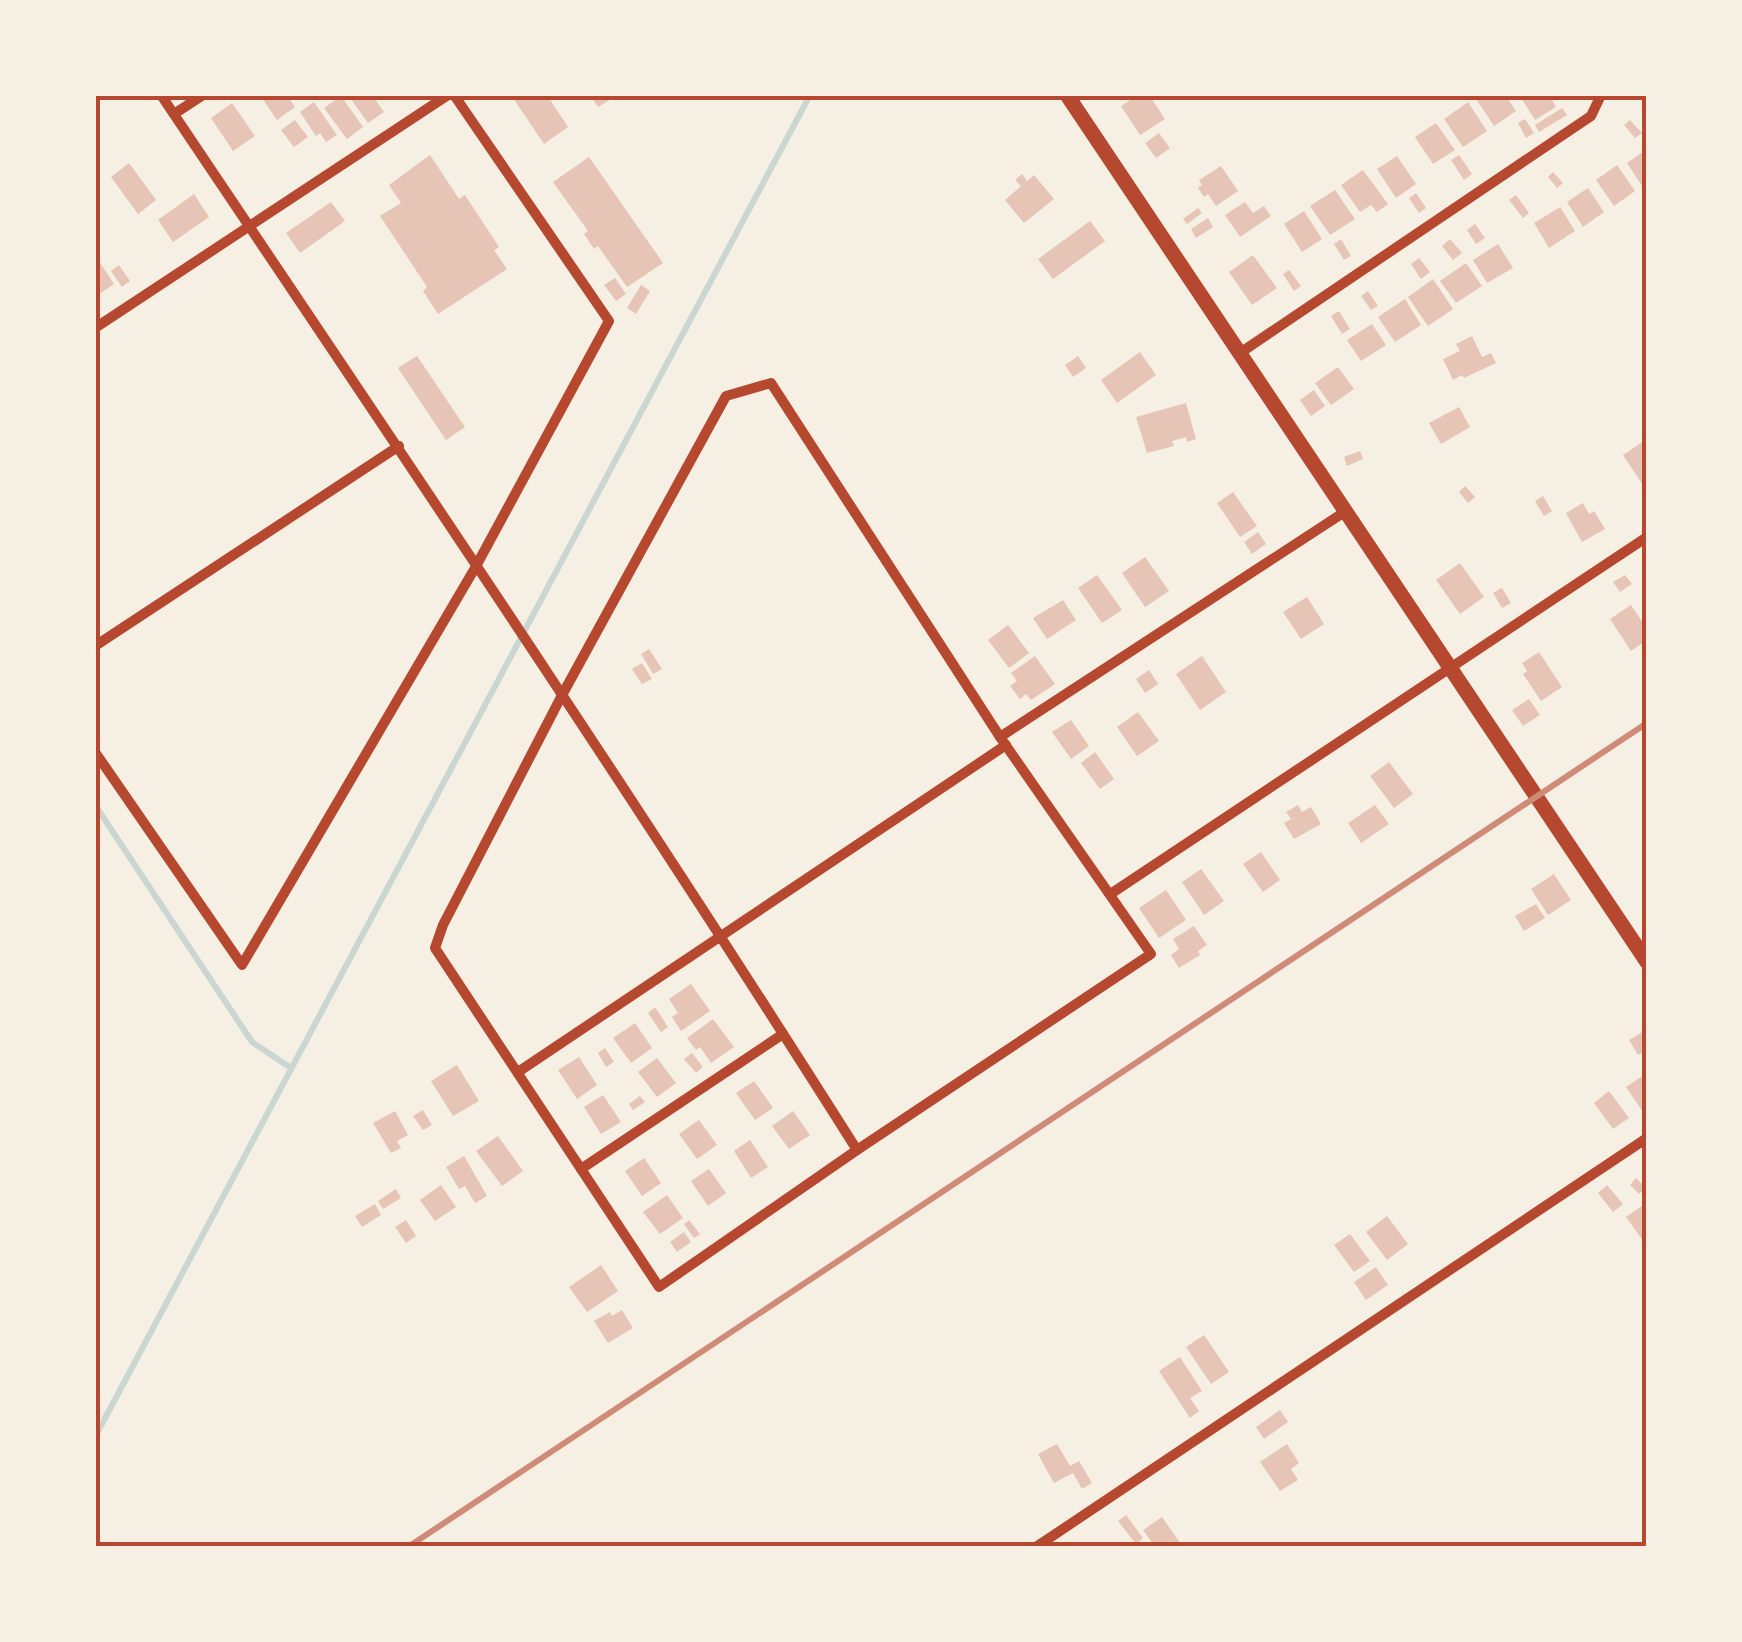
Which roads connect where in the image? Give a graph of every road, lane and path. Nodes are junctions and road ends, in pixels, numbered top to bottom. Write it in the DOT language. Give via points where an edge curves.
graph roads {
  1 [pos="162,95"];
  2 [pos="204,95"];
  3 [pos="448,95"];
  4 [pos="1067,95"];
  5 [pos="1601,95"];
  6 [pos="174,114"];
  7 [pos="250,226"];
  8 [pos="95,328"];
  9 [pos="1240,352"];
  10 [pos="399,446"];
  11 [pos="1346,512"];
  12 [pos="1647,537"];
  13 [pos="475,568"];
  14 [pos="95,646"];
  15 [pos="1452,667"];
  16 [pos="561,696"];
  17 [pos="1003,741"];
  18 [pos="95,752"];
  19 [pos="1112,893"];
  20 [pos="720,934"];
  21 [pos="1647,962"];
  22 [pos="783,1034"];
  23 [pos="518,1072"];
  24 [pos="1647,1138"];
  25 [pos="856,1150"];
  26 [pos="581,1168"];
  27 [pos="1036,1547"];
  1 -- 6 [label="street"];
  2 -- 6 [label="street"];
  3 -- 7 [label="street"];
  3 -- 13 [label="street" via="609,321"];
  4 -- 9 [label="street"];
  5 -- 9 [label="street" via="1591,116"];
  6 -- 7 [label="street"];
  7 -- 8 [label="street"];
  7 -- 10 [label="street"];
  9 -- 11 [label="street"];
  10 -- 13 [label="street"];
  10 -- 14 [label="street"];
  11 -- 15 [label="street"];
  11 -- 17 [label="street"];
  12 -- 15 [label="street"];
  13 -- 16 [label="street"];
  13 -- 18 [label="street" via="242,964"];
  15 -- 19 [label="street"];
  15 -- 21 [label="street"];
  16 -- 17 [label="street" via="726,396 770,383"];
  16 -- 20 [label="street"];
  16 -- 23 [label="street" via="435,948"];
  17 -- 19 [label="street"];
  17 -- 20 [label="street"];
  19 -- 25 [label="street" via="1151,954"];
  20 -- 22 [label="street"];
  20 -- 23 [label="street"];
  22 -- 25 [label="street"];
  22 -- 26 [label="street"];
  23 -- 26 [label="street"];
  24 -- 27 [label="street"];
  25 -- 26 [label="street" via="659,1287"];
}
